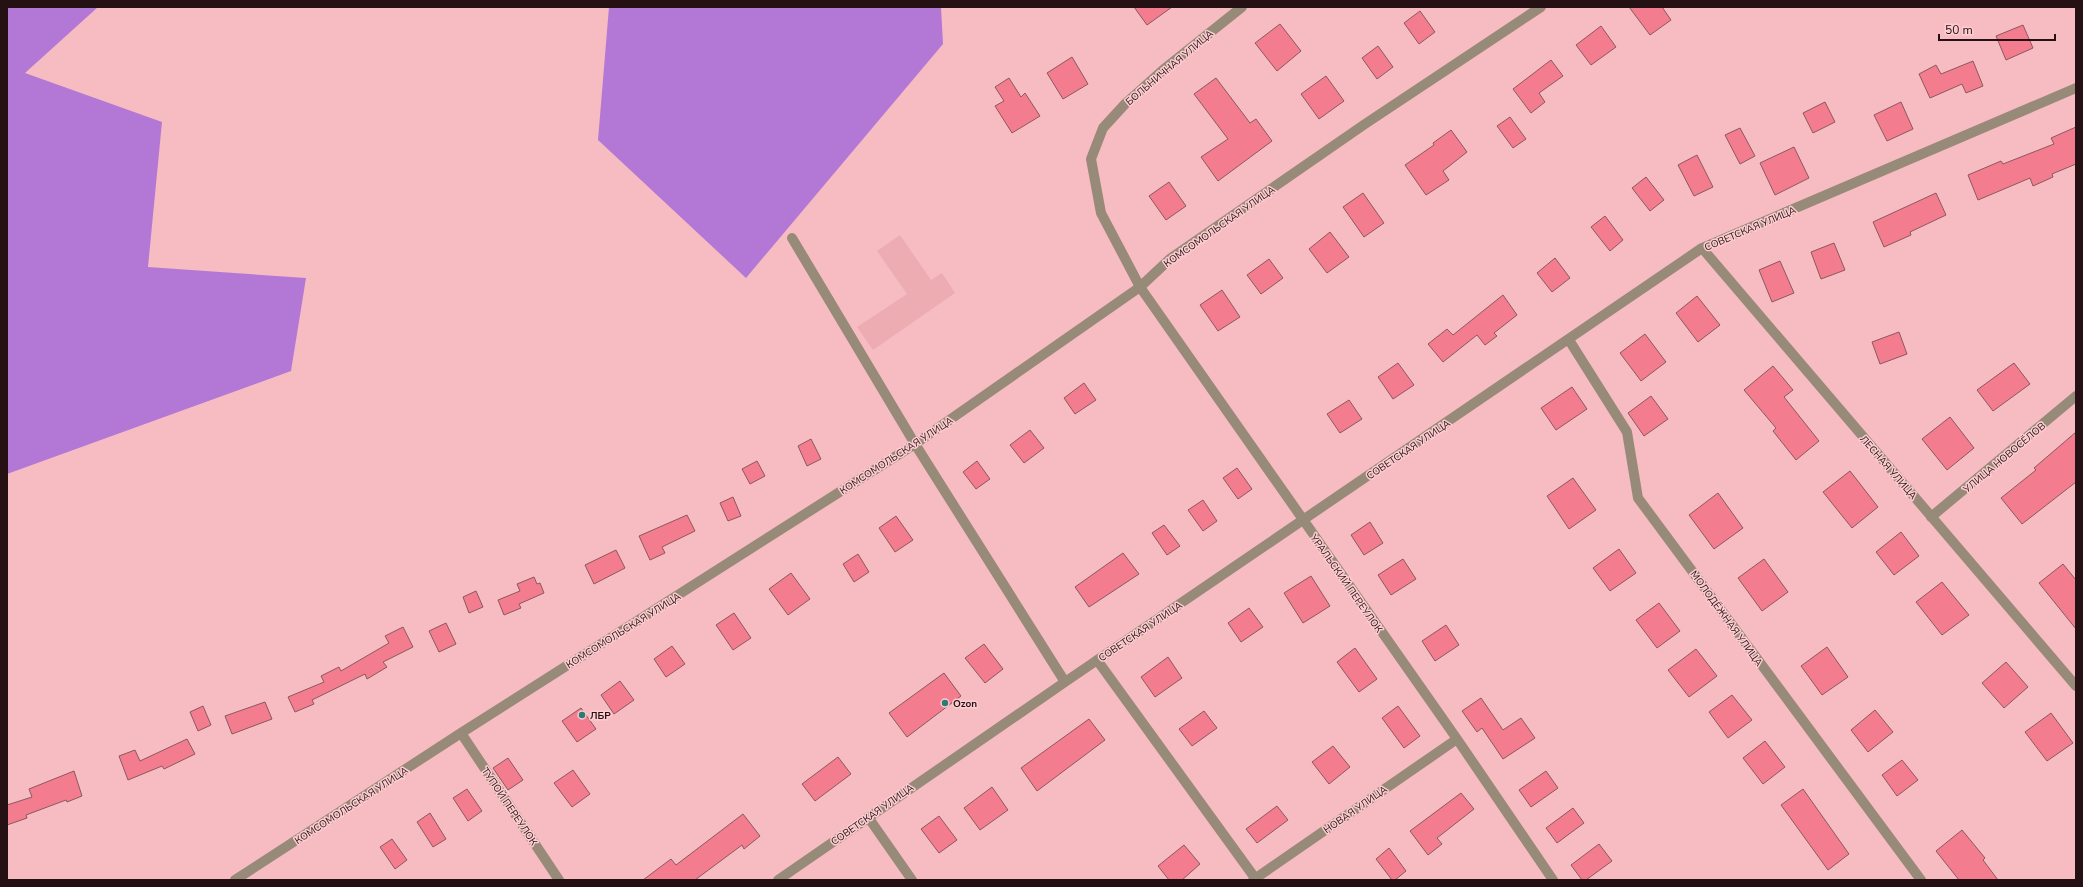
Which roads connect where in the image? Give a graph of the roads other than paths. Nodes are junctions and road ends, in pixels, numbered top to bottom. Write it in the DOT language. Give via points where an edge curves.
graph roads {
  1 [pos="1242,7"];
  2 [pos="1541,7"];
  3 [pos="2076,88"];
  4 [pos="792,238"];
  5 [pos="1702,248"];
  6 [pos="1140,287"];
  7 [pos="1569,340"];
  8 [pos="2076,396"];
  9 [pos="916,444"];
  10 [pos="1931,517"];
  11 [pos="1303,520"];
  12 [pos="1097,660"];
  13 [pos="1065,682"];
  14 [pos="2075,682"];
  15 [pos="461,733"];
  16 [pos="1457,739"];
  17 [pos="868,817"];
  18 [pos="1254,879"];
  19 [pos="235,880"];
  20 [pos="559,880"];
  21 [pos="778,880"];
  22 [pos="912,880"];
  23 [pos="1553,880"];
  24 [pos="1920,880"];
  1 -- 6 [label="street, БОЛЬНИЧНАЯ УЛИЦА" via="1125,104 1103,128 1091,159 1101,213"];
  2 -- 6 [label="street, КОМСОМОЛЬСКАЯ УЛИЦА" via="1171,258"];
  3 -- 5 [label="street, СОВЕТСКАЯ УЛИЦА"];
  4 -- 9 [label="street"];
  5 -- 7 [label="street, СОВЕТСКАЯ УЛИЦА"];
  5 -- 10 [label="street, ЛЕСНАЯ УЛИЦА"];
  6 -- 9 [label="street, КОМСОМОЛЬСКАЯ УЛИЦА"];
  6 -- 11 [label="street, УРАЛЬСКИЙ ПЕРЕУЛОК"];
  7 -- 11 [label="street, СОВЕТСКАЯ УЛИЦА"];
  7 -- 24 [label="street, МОЛОДЁЖНАЯ УЛИЦА" via="1627,432 1638,498"];
  8 -- 10 [label="street, УЛИЦА НОВОСЁЛОВ"];
  9 -- 13 [label="street"];
  9 -- 15 [label="street, КОМСОМОЛЬСКАЯ УЛИЦА"];
  10 -- 14 [label="street, ЛЕСНАЯ УЛИЦА"];
  11 -- 12 [label="street, СОВЕТСКАЯ УЛИЦА"];
  11 -- 16 [label="street, УРАЛЬСКИЙ ПЕРЕУЛОК"];
  12 -- 13 [label="street, СОВЕТСКАЯ УЛИЦА"];
  12 -- 18 [label="street"];
  13 -- 17 [label="street, СОВЕТСКАЯ УЛИЦА"];
  15 -- 19 [label="street, КОМСОМОЛЬСКАЯ УЛИЦА"];
  15 -- 20 [label="street, ТУПОЙ ПЕРЕУЛОК"];
  16 -- 18 [label="street, НОВАЯ УЛИЦА"];
  16 -- 23 [label="street, УРАЛЬСКИЙ ПЕРЕУЛОК"];
  17 -- 21 [label="street, СОВЕТСКАЯ УЛИЦА"];
  17 -- 22 [label="street"];
}
